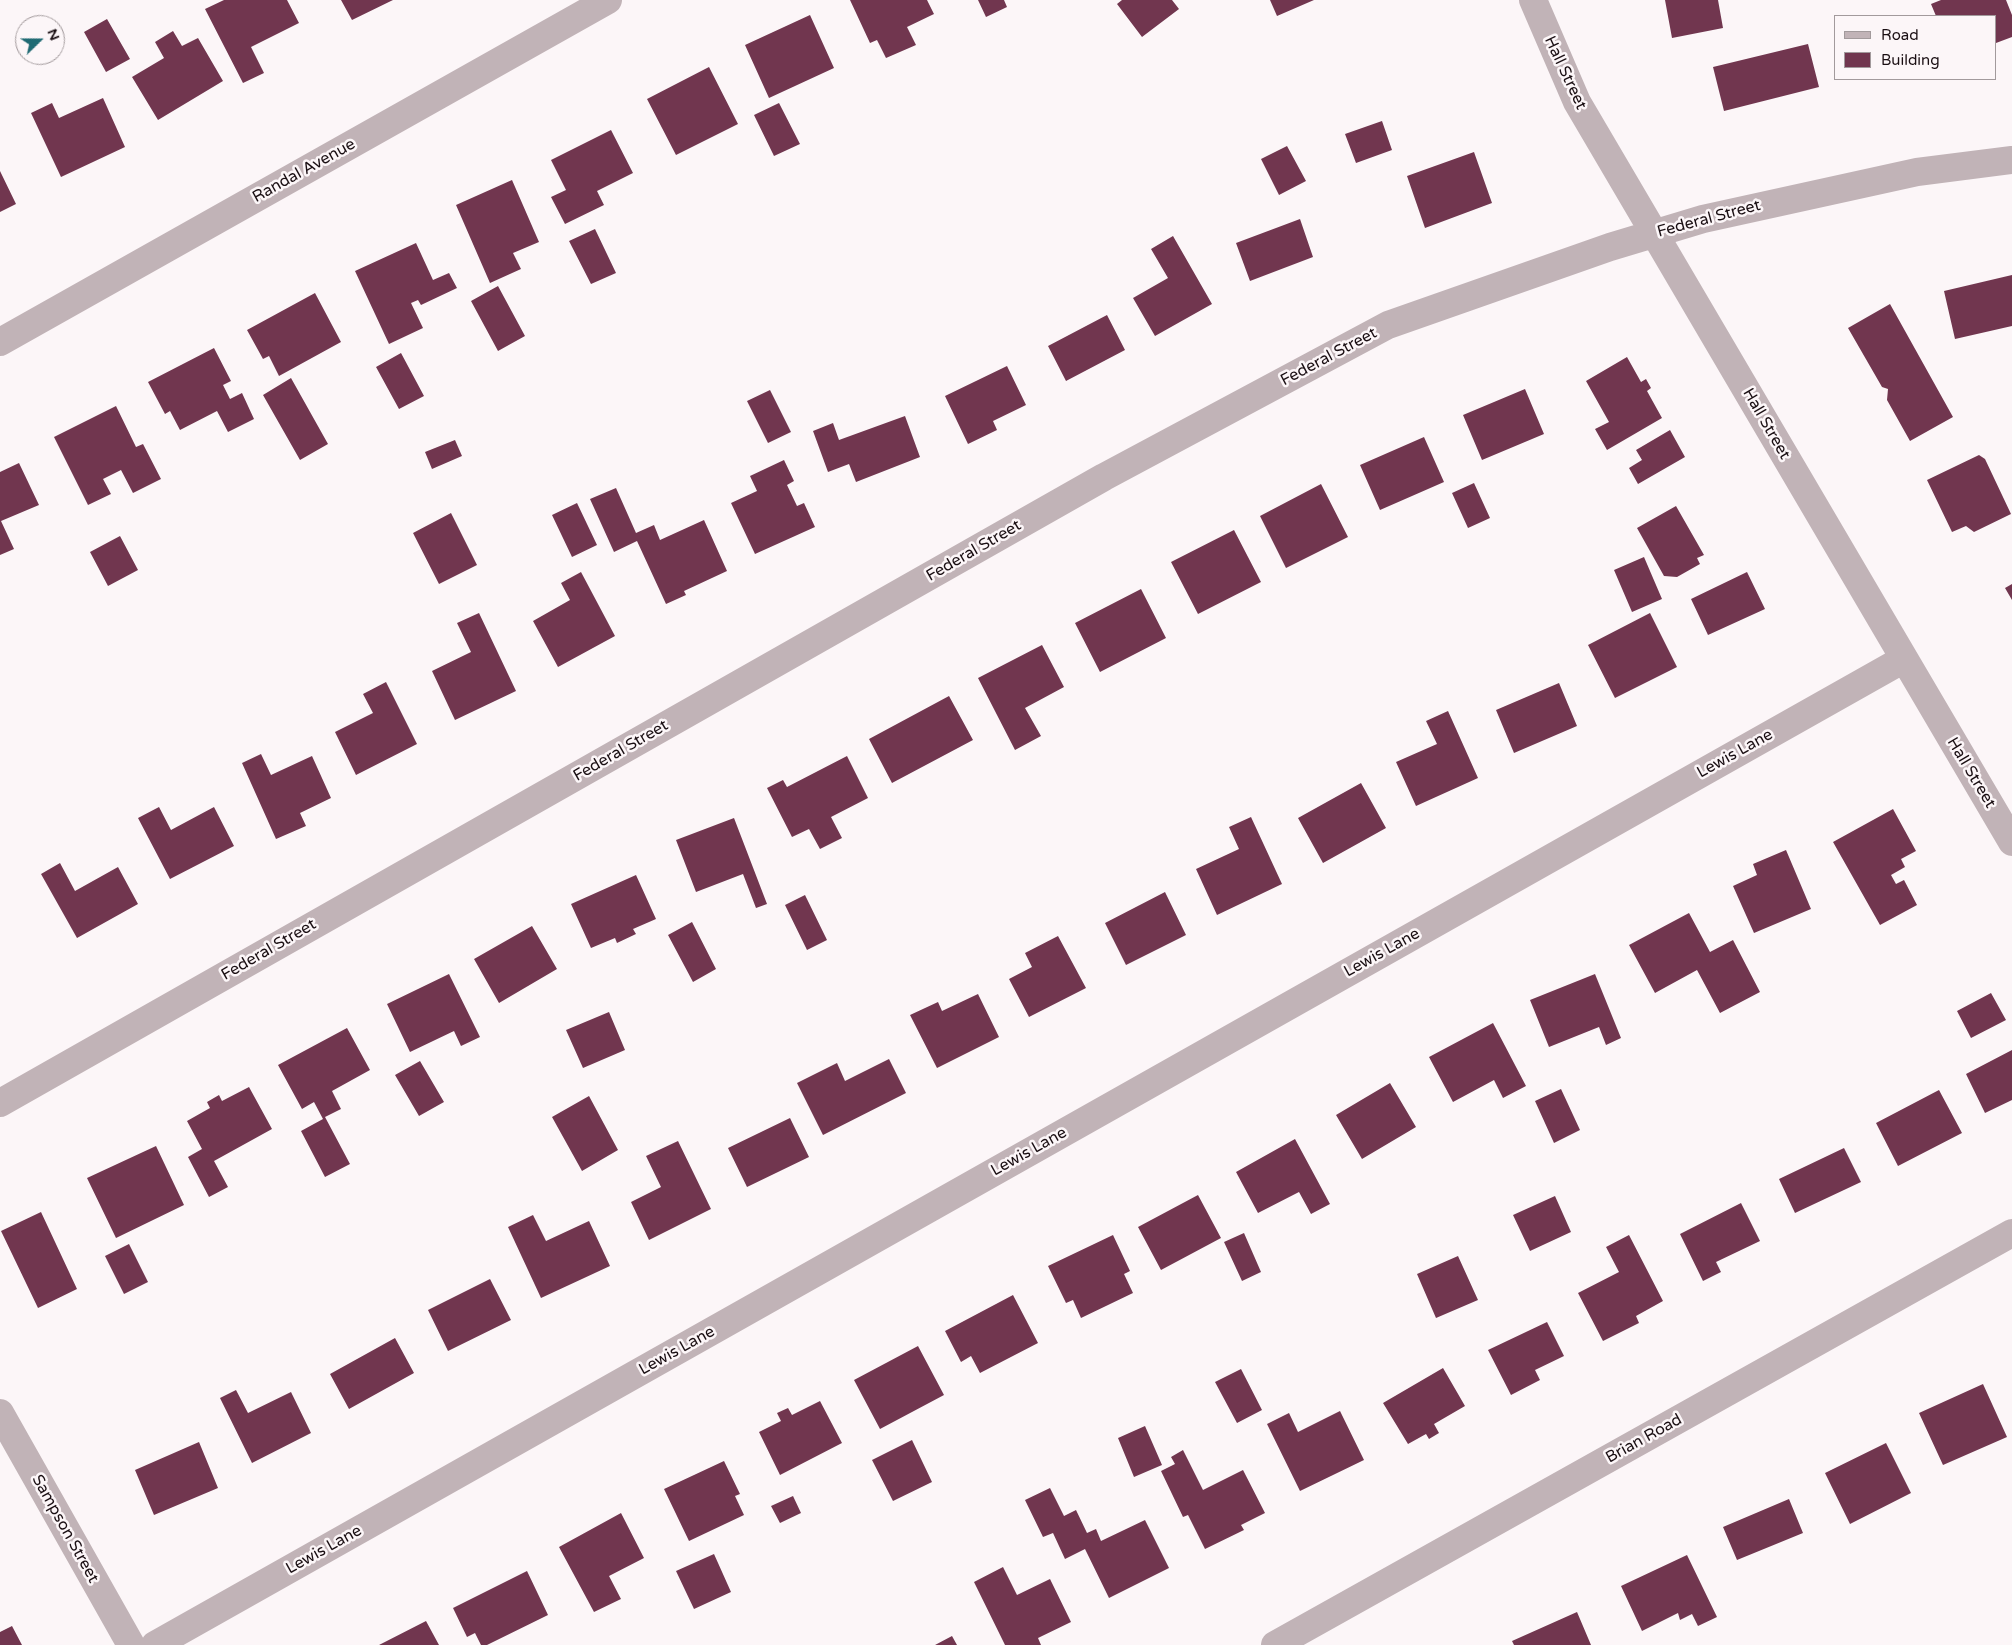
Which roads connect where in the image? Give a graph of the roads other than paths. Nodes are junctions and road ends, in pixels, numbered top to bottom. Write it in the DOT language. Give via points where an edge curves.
graph roads {
  1 [pos="608,0"];
  2 [pos="1533,0"];
  3 [pos="2012,160"];
  4 [pos="1653,233"];
  5 [pos="0,342"];
  6 [pos="1904,659"];
  7 [pos="2012,842"];
  8 [pos="0,1103"];
  9 [pos="2012,1233"];
  10 [pos="0,1413"];
  11 [pos="131,1645"];
  12 [pos="155,1645"];
  13 [pos="1275,1645"];
  1 -- 5 [label="street, Randal Avenue"];
  2 -- 4 [label="street, Hall Street" via="1577,102"];
  3 -- 4 [label="street, Federal Street" via="1917,172 1750,207"];
  4 -- 6 [label="street, Hall Street"];
  4 -- 8 [label="street, Federal Street" via="1388,325 1104,477"];
  6 -- 7 [label="street, Hall Street"];
  6 -- 12 [label="street, Lewis Lane"];
  9 -- 13 [label="street, Brian Road"];
  10 -- 11 [label="street, Sampson Street"];
}
